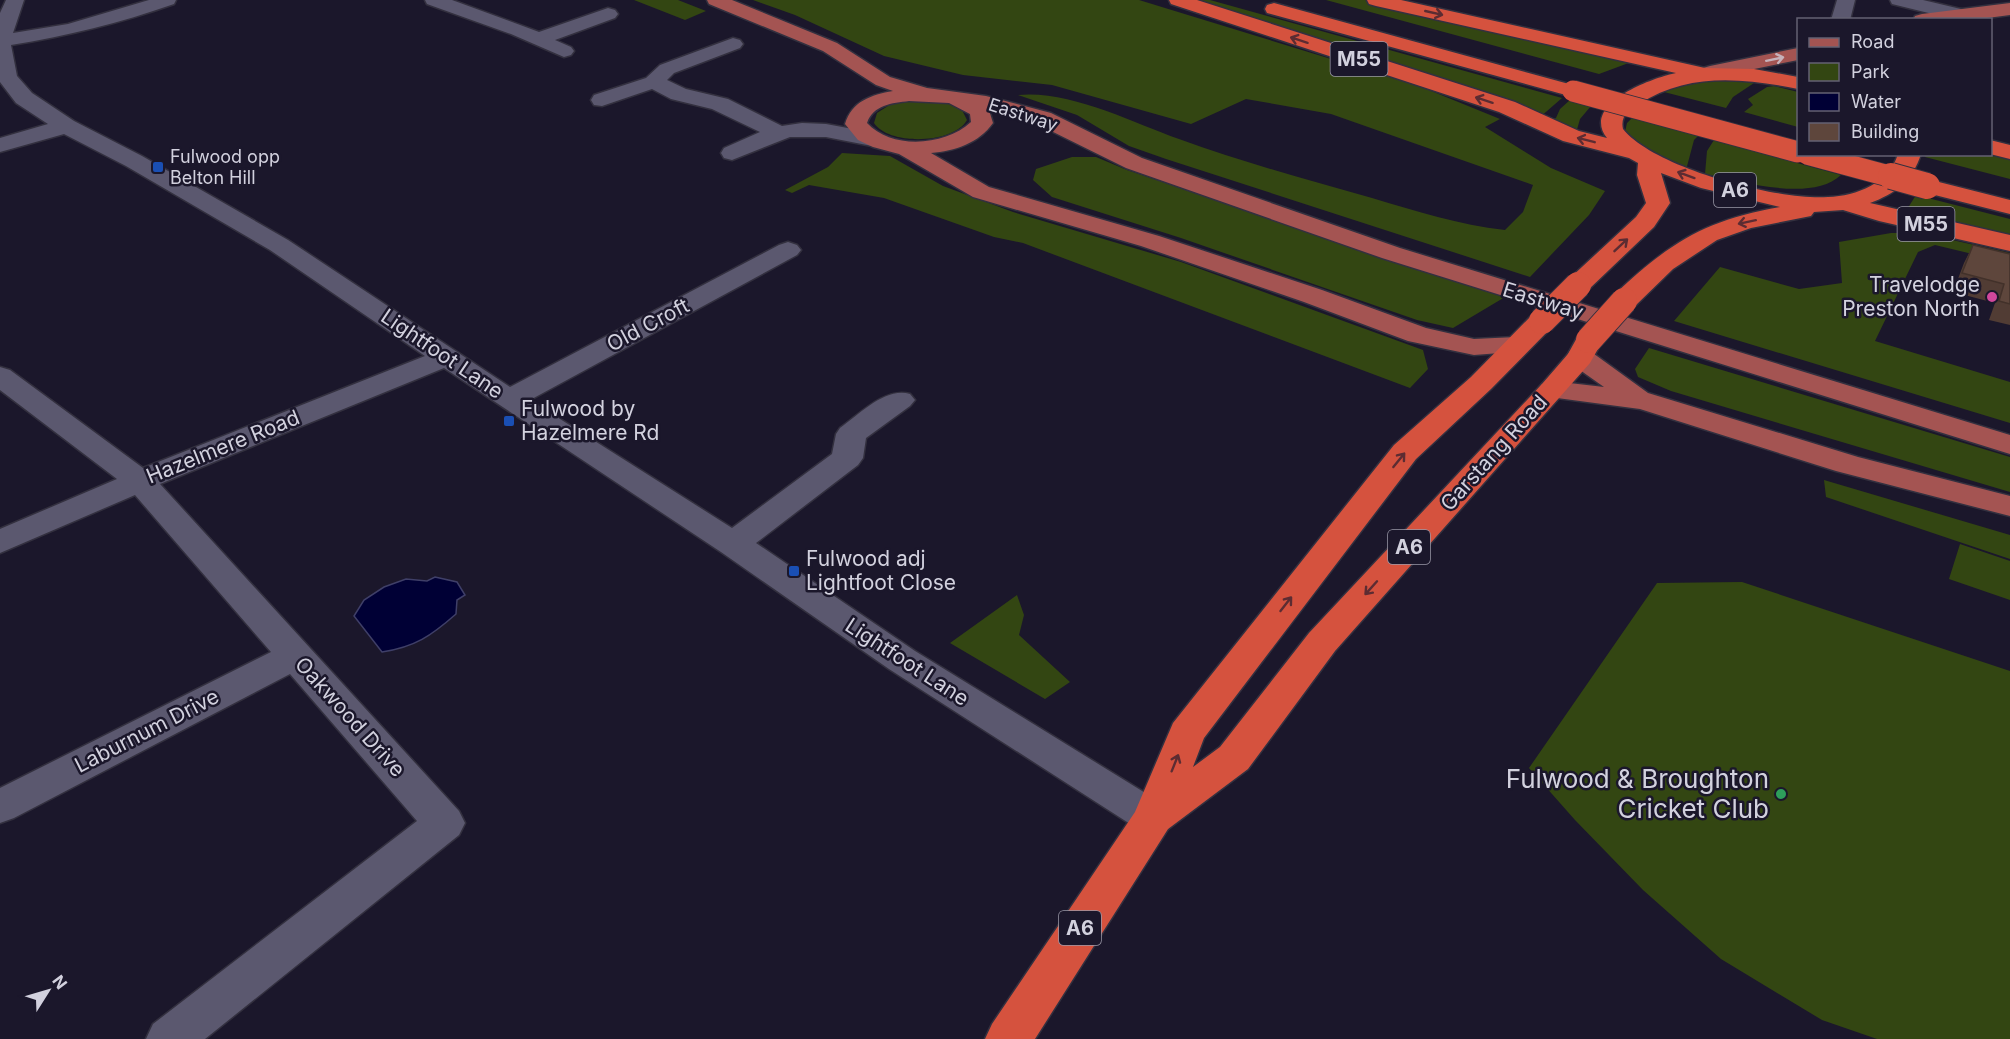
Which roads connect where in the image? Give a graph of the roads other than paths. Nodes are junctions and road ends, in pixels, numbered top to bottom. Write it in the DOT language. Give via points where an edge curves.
graph roads {
  1 [pos="15,0"];
  2 [pos="167,0"];
  3 [pos="437,0"];
  4 [pos="716,0"];
  5 [pos="1178,0"];
  6 [pos="1287,0"];
  7 [pos="1377,0"];
  8 [pos="1846,0"];
  9 [pos="1882,0"];
  10 [pos="1899,0"];
  11 [pos="1251,3"];
  12 [pos="2010,9"];
  13 [pos="608,14"];
  14 [pos="1958,14"];
  15 [pos="1841,18"];
  16 [pos="1905,18"];
  17 [pos="1934,18"];
  18 [pos="2010,26"];
  19 [pos="1992,29"];
  20 [pos="538,39"];
  21 [pos="2,41"];
  22 [pos="733,44"];
  23 [pos="830,47"];
  24 [pos="564,51"];
  25 [pos="1797,54"];
  26 [pos="1708,73"];
  27 [pos="653,82"];
  28 [pos="1797,83"];
  29 [pos="1580,86"];
  30 [pos="935,94"];
  31 [pos="602,100"];
  32 [pos="962,100"];
  33 [pos="858,115"];
  34 [pos="66,126"];
  35 [pos="809,130"];
  36 [pos="780,133"];
  37 [pos="973,133"];
  38 [pos="1083,136"];
  39 [pos="1797,137"];
  40 [pos="872,139"];
  41 [pos="0,145"];
  42 [pos="904,147"];
  43 [pos="1992,148"];
  44 [pos="1797,152"];
  45 [pos="2010,152"];
  46 [pos="732,153"];
  47 [pos="1642,156"];
  48 [pos="1817,156"];
  49 [pos="1872,156"];
  50 [pos="1909,156"];
  51 [pos="1931,179"];
  52 [pos="2010,191"];
  53 [pos="981,192"];
  54 [pos="1834,204"];
  55 [pos="2010,207"];
  56 [pos="2010,243"];
  57 [pos="789,250"];
  58 [pos="1418,335"];
  59 [pos="1516,345"];
  60 [pos="1585,348"];
  61 [pos="447,357"];
  62 [pos="0,376"];
  63 [pos="1481,383"];
  64 [pos="1552,390"];
  65 [pos="508,399"];
  66 [pos="1644,401"];
  67 [pos="897,412"];
  68 [pos="2010,444"];
  69 [pos="140,481"];
  70 [pos="2010,506"];
  71 [pos="0,542"];
  72 [pos="733,544"];
  73 [pos="295,655"];
  74 [pos="0,807"];
  75 [pos="1153,818"];
  76 [pos="170,1039"];
  77 [pos="1009,1039"];
  1 -- 21 [label="street, Lightfoot Lane"];
  2 -- 21 [label="street" via="68,30"];
  3 -- 20 [label="street"];
  4 -- 23 [label="main road"];
  47 -- 5 [label="highway, M55, one-way" via="1571,136 1507,107"];
  6 -- 29 [label="highway, M55"];
  7 -- 26 [label="highway, one-way"];
  8 -- 15 [label="street"];
  9 -- 16 [label="street"];
  10 -- 14 [label="street"];
  11 -- 29 [label="highway, M55"];
  12 -- 14 [label="main road"];
  13 -- 20 [label="street"];
  14 -- 17 [label="main road"];
  18 -- 19 [label="main road"];
  20 -- 24 [label="street"];
  21 -- 34 [label="street, Lightfoot Lane" via="7,77 24,98"];
  22 -- 27 [label="street" via="667,69"];
  23 -- 30 [label="main road" via="883,81"];
  23 -- 33 [label="main road" via="856,87"];
  26 -- 25 [label="main road, A6, one-way"];
  26 -- 28 [label="highway, A6" via="1755,75"];
  26 -- 47 [label="highway, A6" via="1654,86 1617,109 1611,120 1612,131"];
  27 -- 31 [label="street"];
  27 -- 36 [label="street" via="720,105"];
  29 -- 39 [label="highway, M55"];
  29 -- 44 [label="highway, M55, bridge"];
  30 -- 32 [label="main road, Eastway"];
  30 -- 33 [label="main road" via="879,101"];
  32 -- 37 [label="main road" via="980,112 982,123"];
  32 -- 38 [label="main road, Eastway" via="1012,108"];
  33 -- 35 [label="street"];
  33 -- 40 [label="main road" via="856,124 860,132"];
  34 -- 41 [label="street"];
  34 -- 61 [label="street, Lightfoot Lane" via="279,245"];
  35 -- 36 [label="street"];
  35 -- 40 [label="street"];
  36 -- 46 [label="street"];
  37 -- 38 [label="main road, Eastway" via="997,122 1012,122"];
  37 -- 42 [label="main road, Eastway" via="941,145"];
  37 -- 53 [label="main road" via="957,148 956,156 964,174"];
  38 -- 68 [label="main road, Eastway" via="1134,164 1390,253"];
  40 -- 42 [label="main road"];
  42 -- 53 [label="main road"];
  43 -- 45 [label="highway"];
  54 -- 47 [label="highway, A6, one-way" via="1745,192 1696,179"];
  59 -- 47 [label="highway, Garstang Road / A6, one-way, bridge" via="1645,222 1658,203"];
  48 -- 51 [label="highway, M55, bridge"];
  49 -- 51 [label="highway, M55"];
  50 -- 54 [label="highway, A6" via="1904,171 1893,182"];
  51 -- 52 [label="highway, M55"];
  51 -- 55 [label="highway, M55"];
  53 -- 58 [label="main road" via="1150,241"];
  54 -- 56 [label="highway, M55"];
  54 -- 60 [label="highway, Garstang Road / A6, one-way, bridge" via="1745,221 1697,239 1674,254 1624,301"];
  57 -- 65 [label="street, Old Croft"];
  58 -- 59 [label="main road" via="1474,347"];
  58 -- 63 [label="main road" via="1466,363"];
  59 -- 63 [label="highway, Garstang Road / A6"];
  60 -- 64 [label="highway, Garstang Road / A6"];
  60 -- 66 [label="main road" via="1610,380"];
  61 -- 65 [label="street, Lightfoot Lane"];
  61 -- 69 [label="street, Hazelmere Road"];
  62 -- 69 [label="street, Oakwood Drive"];
  75 -- 63 [label="highway, Garstang Road / A6, one-way" via="1187,733 1405,453"];
  64 -- 66 [label="main road"];
  64 -- 75 [label="highway, Garstang Road / A6, one-way" via="1322,642 1234,759"];
  65 -- 72 [label="street, Lightfoot Lane"];
  66 -- 70 [label="main road" via="1846,464"];
  67 -- 72 [label="street" via="851,434 848,458"];
  69 -- 71 [label="street, Hazelmere Road"];
  69 -- 73 [label="street, Oakwood Drive"];
  72 -- 75 [label="street, Lightfoot Lane" via="902,660"];
  73 -- 74 [label="street, Laburnum Drive"];
  73 -- 76 [label="street, Oakwood Drive" via="444,823"];
  75 -- 77 [label="highway, Garstang Road / A6"];
}
